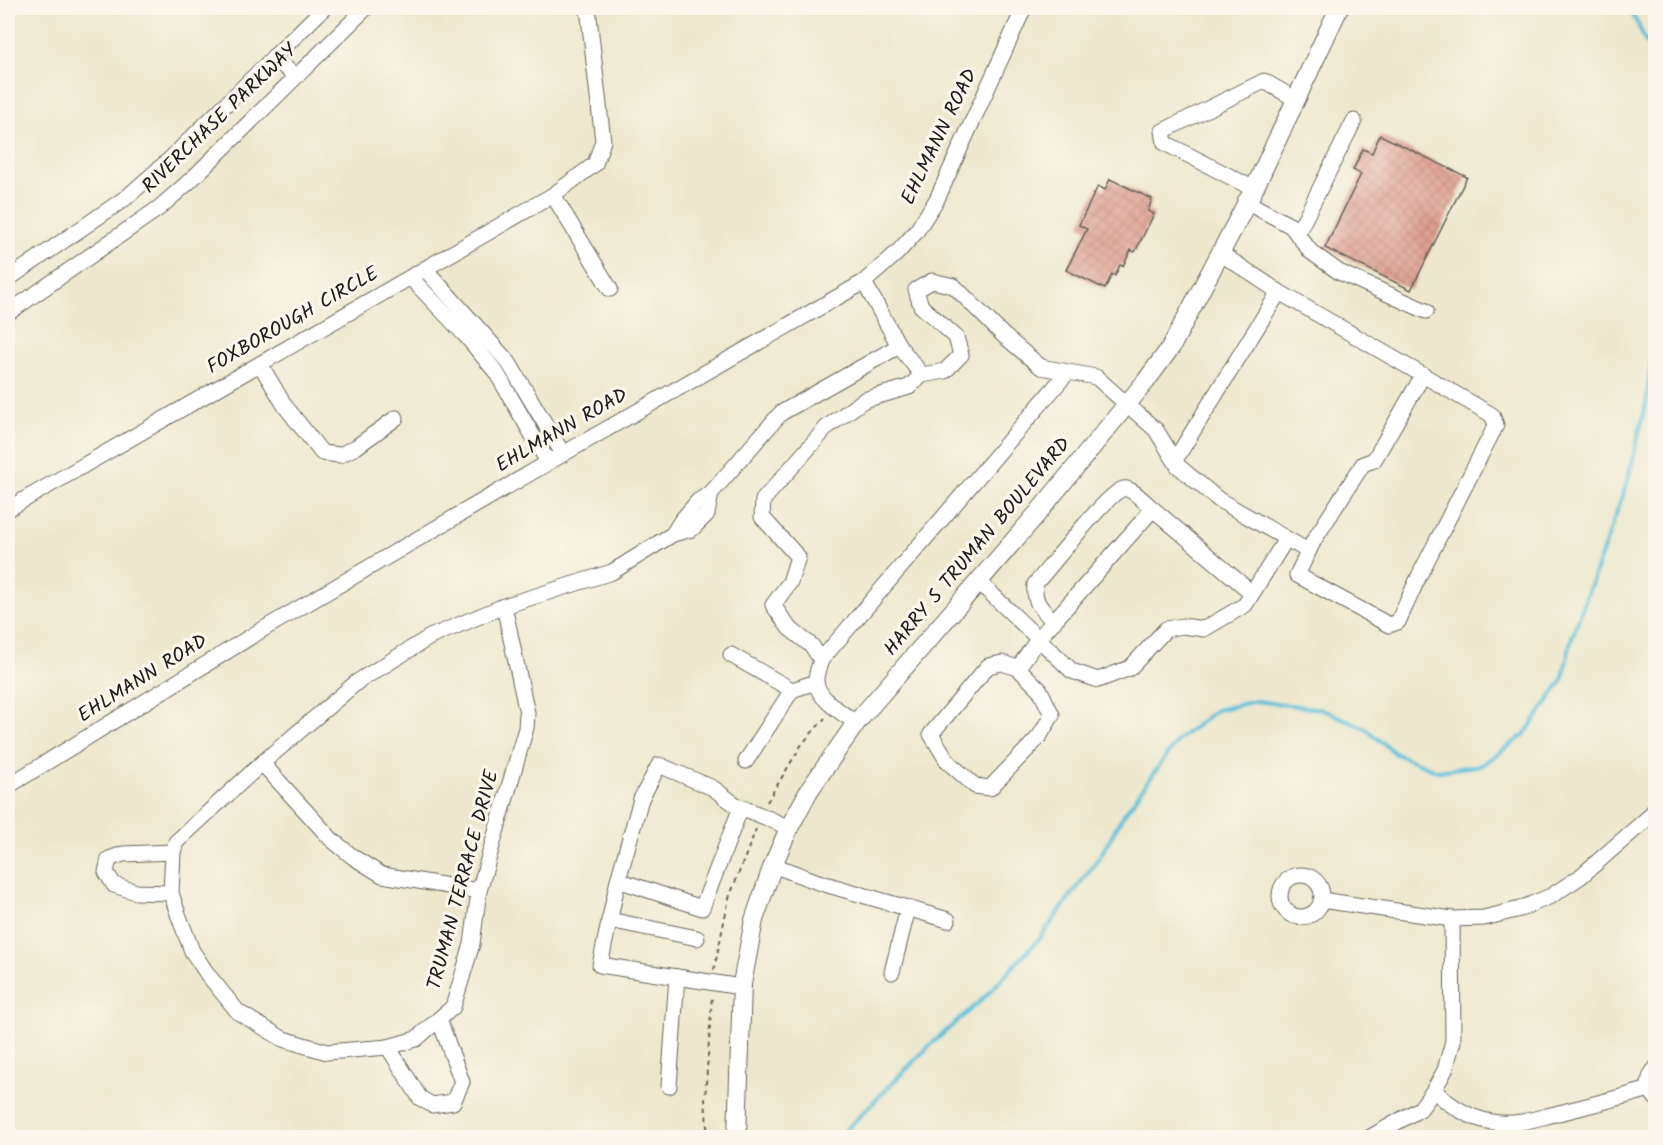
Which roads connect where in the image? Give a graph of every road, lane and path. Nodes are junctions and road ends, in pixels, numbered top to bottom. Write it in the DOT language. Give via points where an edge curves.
graph roads {
  1 [pos="324,8"];
  2 [pos="366,8"];
  3 [pos="588,8"];
  4 [pos="1024,8"];
  5 [pos="1339,8"];
  6 [pos="273,57"];
  7 [pos="296,76"];
  8 [pos="1297,100"];
  9 [pos="1354,121"];
  10 [pos="553,195"];
  11 [pos="1249,195"];
  12 [pos="1297,234"];
  13 [pos="1220,253"];
  14 [pos="425,269"];
  15 [pos="411,278"];
  16 [pos="8,279"];
  17 [pos="864,282"];
  18 [pos="610,289"];
  19 [pos="1279,292"];
  20 [pos="1426,311"];
  21 [pos="8,313"];
  22 [pos="899,346"];
  23 [pos="260,364"];
  24 [pos="1067,373"];
  25 [pos="922,375"];
  26 [pos="1423,375"];
  27 [pos="1126,405"];
  28 [pos="396,418"];
  29 [pos="563,454"];
  30 [pos="1175,460"];
  31 [pos="548,462"];
  32 [pos="8,508"];
  33 [pos="1153,509"];
  34 [pos="1286,539"];
  35 [pos="1308,551"];
  36 [pos="980,582"];
  37 [pos="1252,593"];
  38 [pos="504,606"];
  39 [pos="1054,622"];
  40 [pos="1038,639"];
  41 [pos="731,655"];
  42 [pos="820,660"];
  43 [pos="1018,668"];
  44 [pos="816,682"];
  45 [pos="792,690"];
  46 [pos="856,723"];
  47 [pos="746,761"];
  48 [pos="262,763"];
  49 [pos="8,786"];
  50 [pos="741,807"];
  51 [pos="1656,808"];
  52 [pos="789,828"];
  53 [pos="173,852"];
  54 [pos="773,865"];
  55 [pos="618,880"];
  56 [pos="478,891"];
  57 [pos="171,893"];
  58 [pos="1321,900"];
  59 [pos="908,908"];
  60 [pos="1452,919"];
  61 [pos="609,920"];
  62 [pos="948,920"];
  63 [pos="697,938"];
  64 [pos="892,972"];
  65 [pos="677,977"];
  66 [pos="741,987"];
  67 [pos="439,1019"];
  68 [pos="388,1047"];
  69 [pos="1656,1068"];
  70 [pos="669,1086"];
  71 [pos="1434,1090"];
  72 [pos="1653,1094"];
  73 [pos="737,1137"];
  74 [pos="1369,1137"];
  1 -- 6 [label="street, RIVERCHASE PARKWAY"];
  2 -- 7 [label="street, RIVERCHASE PARKWAY"];
  3 -- 10 [label="street, FOXBOROUGH CIRCLE" via="603,141 595,164"];
  4 -- 17 [label="street, EHLMANN ROAD" via="937,199 897,254"];
  5 -- 8 [label="main road, HARRY S TRUMAN BOULEVARD"];
  6 -- 7 [label="street"];
  6 -- 16 [label="street, RIVERCHASE PARKWAY" via="127,196"];
  7 -- 21 [label="street, RIVERCHASE PARKWAY" via="159,208"];
  8 -- 11 [label="main road, HARRY S TRUMAN BOULEVARD"];
  8 -- 11 [label="street" via="1264,81 1164,131 1166,143"];
  9 -- 12 [label="street"];
  10 -- 14 [label="street, FOXBOROUGH CIRCLE"];
  10 -- 18 [label="street"];
  11 -- 12 [label="street"];
  11 -- 13 [label="main road, HARRY S TRUMAN BOULEVARD"];
  12 -- 20 [label="street" via="1311,252 1339,272"];
  13 -- 19 [label="street"];
  13 -- 27 [label="main road, HARRY S TRUMAN BOULEVARD" via="1170,347"];
  14 -- 15 [label="street, FOXBOROUGH CIRCLE"];
  14 -- 29 [label="street" via="509,363"];
  15 -- 23 [label="street, FOXBOROUGH CIRCLE"];
  15 -- 31 [label="street" via="496,372"];
  17 -- 22 [label="street"];
  17 -- 29 [label="street, EHLMANN ROAD"];
  19 -- 26 [label="street"];
  19 -- 30 [label="street"];
  22 -- 25 [label="street"];
  22 -- 38 [label="street" via="781,413 711,493 698,501 673,534 612,572"];
  23 -- 28 [label="street" via="285,406 322,453 340,455"];
  23 -- 32 [label="street, FOXBOROUGH CIRCLE"];
  24 -- 25 [label="street" via="1041,367 954,286 932,281 916,290 921,306 956,337 961,355 945,371"];
  24 -- 27 [label="street" via="1096,377"];
  24 -- 42 [label="street"];
  25 -- 42 [label="street" via="909,387 864,400 827,427 763,500 762,517 798,557 790,582 773,605 789,628 812,646"];
  26 -- 35 [label="street" via="1374,460 1362,464"];
  26 -- 35 [label="street" via="1492,415 1496,425 1398,622 1389,625 1297,575"];
  27 -- 30 [label="street" via="1156,430"];
  27 -- 36 [label="main road, HARRY S TRUMAN BOULEVARD"];
  29 -- 31 [label="street, EHLMANN ROAD"];
  30 -- 34 [label="street" via="1219,500"];
  31 -- 49 [label="street, EHLMANN ROAD" via="260,631"];
  33 -- 37 [label="street"];
  33 -- 39 [label="street"];
  33 -- 39 [label="street" via="1123,489 1099,509 1035,584 1038,605"];
  34 -- 35 [label="street"];
  34 -- 37 [label="street"];
  36 -- 40 [label="street"];
  36 -- 46 [label="main road, HARRY S TRUMAN BOULEVARD"];
  37 -- 40 [label="street" via="1245,605 1204,629 1166,629 1130,668 1098,680 1072,671"];
  38 -- 48 [label="street" via="430,637 357,682"];
  38 -- 56 [label="street, TRUMAN TERRACE DRIVE" via="527,713"];
  39 -- 40 [label="street"];
  40 -- 43 [label="street"];
  41 -- 45 [label="street"];
  42 -- 44 [label="street"];
  43 -- 43 [label="street" via="1002,663 988,666 931,734 948,762 975,786 990,788 1039,737 1052,715 1040,690"];
  44 -- 45 [label="street"];
  44 -- 46 [label="street" via="831,704"];
  45 -- 47 [label="street"];
  46 -- 52 [label="main road, HARRY S TRUMAN BOULEVARD" via="810,789"];
  48 -- 53 [label="street" via="176,842"];
  48 -- 56 [label="street" via="331,839 382,875"];
  50 -- 52 [label="street"];
  50 -- 55 [label="street" via="702,908"];
  50 -- 55 [label="street" via="712,788 659,765 640,799"];
  51 -- 60 [label="street" via="1580,877 1551,896 1484,918"];
  52 -- 54 [label="main road, HARRY S TRUMAN BOULEVARD"];
  53 -- 57 [label="street, TRUMAN TERRACE DRIVE"];
  53 -- 57 [label="street" via="123,854 109,859 106,872 114,885 136,892"];
  54 -- 59 [label="street"];
  54 -- 66 [label="main road, HARRY S TRUMAN BOULEVARD" via="754,920"];
  55 -- 61 [label="street"];
  56 -- 67 [label="street, TRUMAN TERRACE DRIVE" via="472,944 453,1007"];
  57 -- 68 [label="street, TRUMAN TERRACE DRIVE" via="192,951 238,1012 283,1040 327,1052"];
  58 -- 60 [label="street"];
  59 -- 62 [label="street"];
  59 -- 64 [label="street"];
  60 -- 71 [label="street" via="1453,1041 1445,1070"];
  61 -- 63 [label="street"];
  61 -- 65 [label="street" via="600,965"];
  65 -- 66 [label="street"];
  65 -- 70 [label="street"];
  66 -- 73 [label="main road, HARRY S TRUMAN BOULEVARD"];
  67 -- 68 [label="street, TRUMAN TERRACE DRIVE" via="416,1039"];
  67 -- 68 [label="street, TRUMAN TERRACE DRIVE" via="462,1082 453,1102 432,1106 420,1098"];
  69 -- 72 [label="street" via="1649,1080"];
  71 -- 72 [label="street" via="1458,1110 1501,1124"];
  71 -- 74 [label="street" via="1420,1109"];
}
